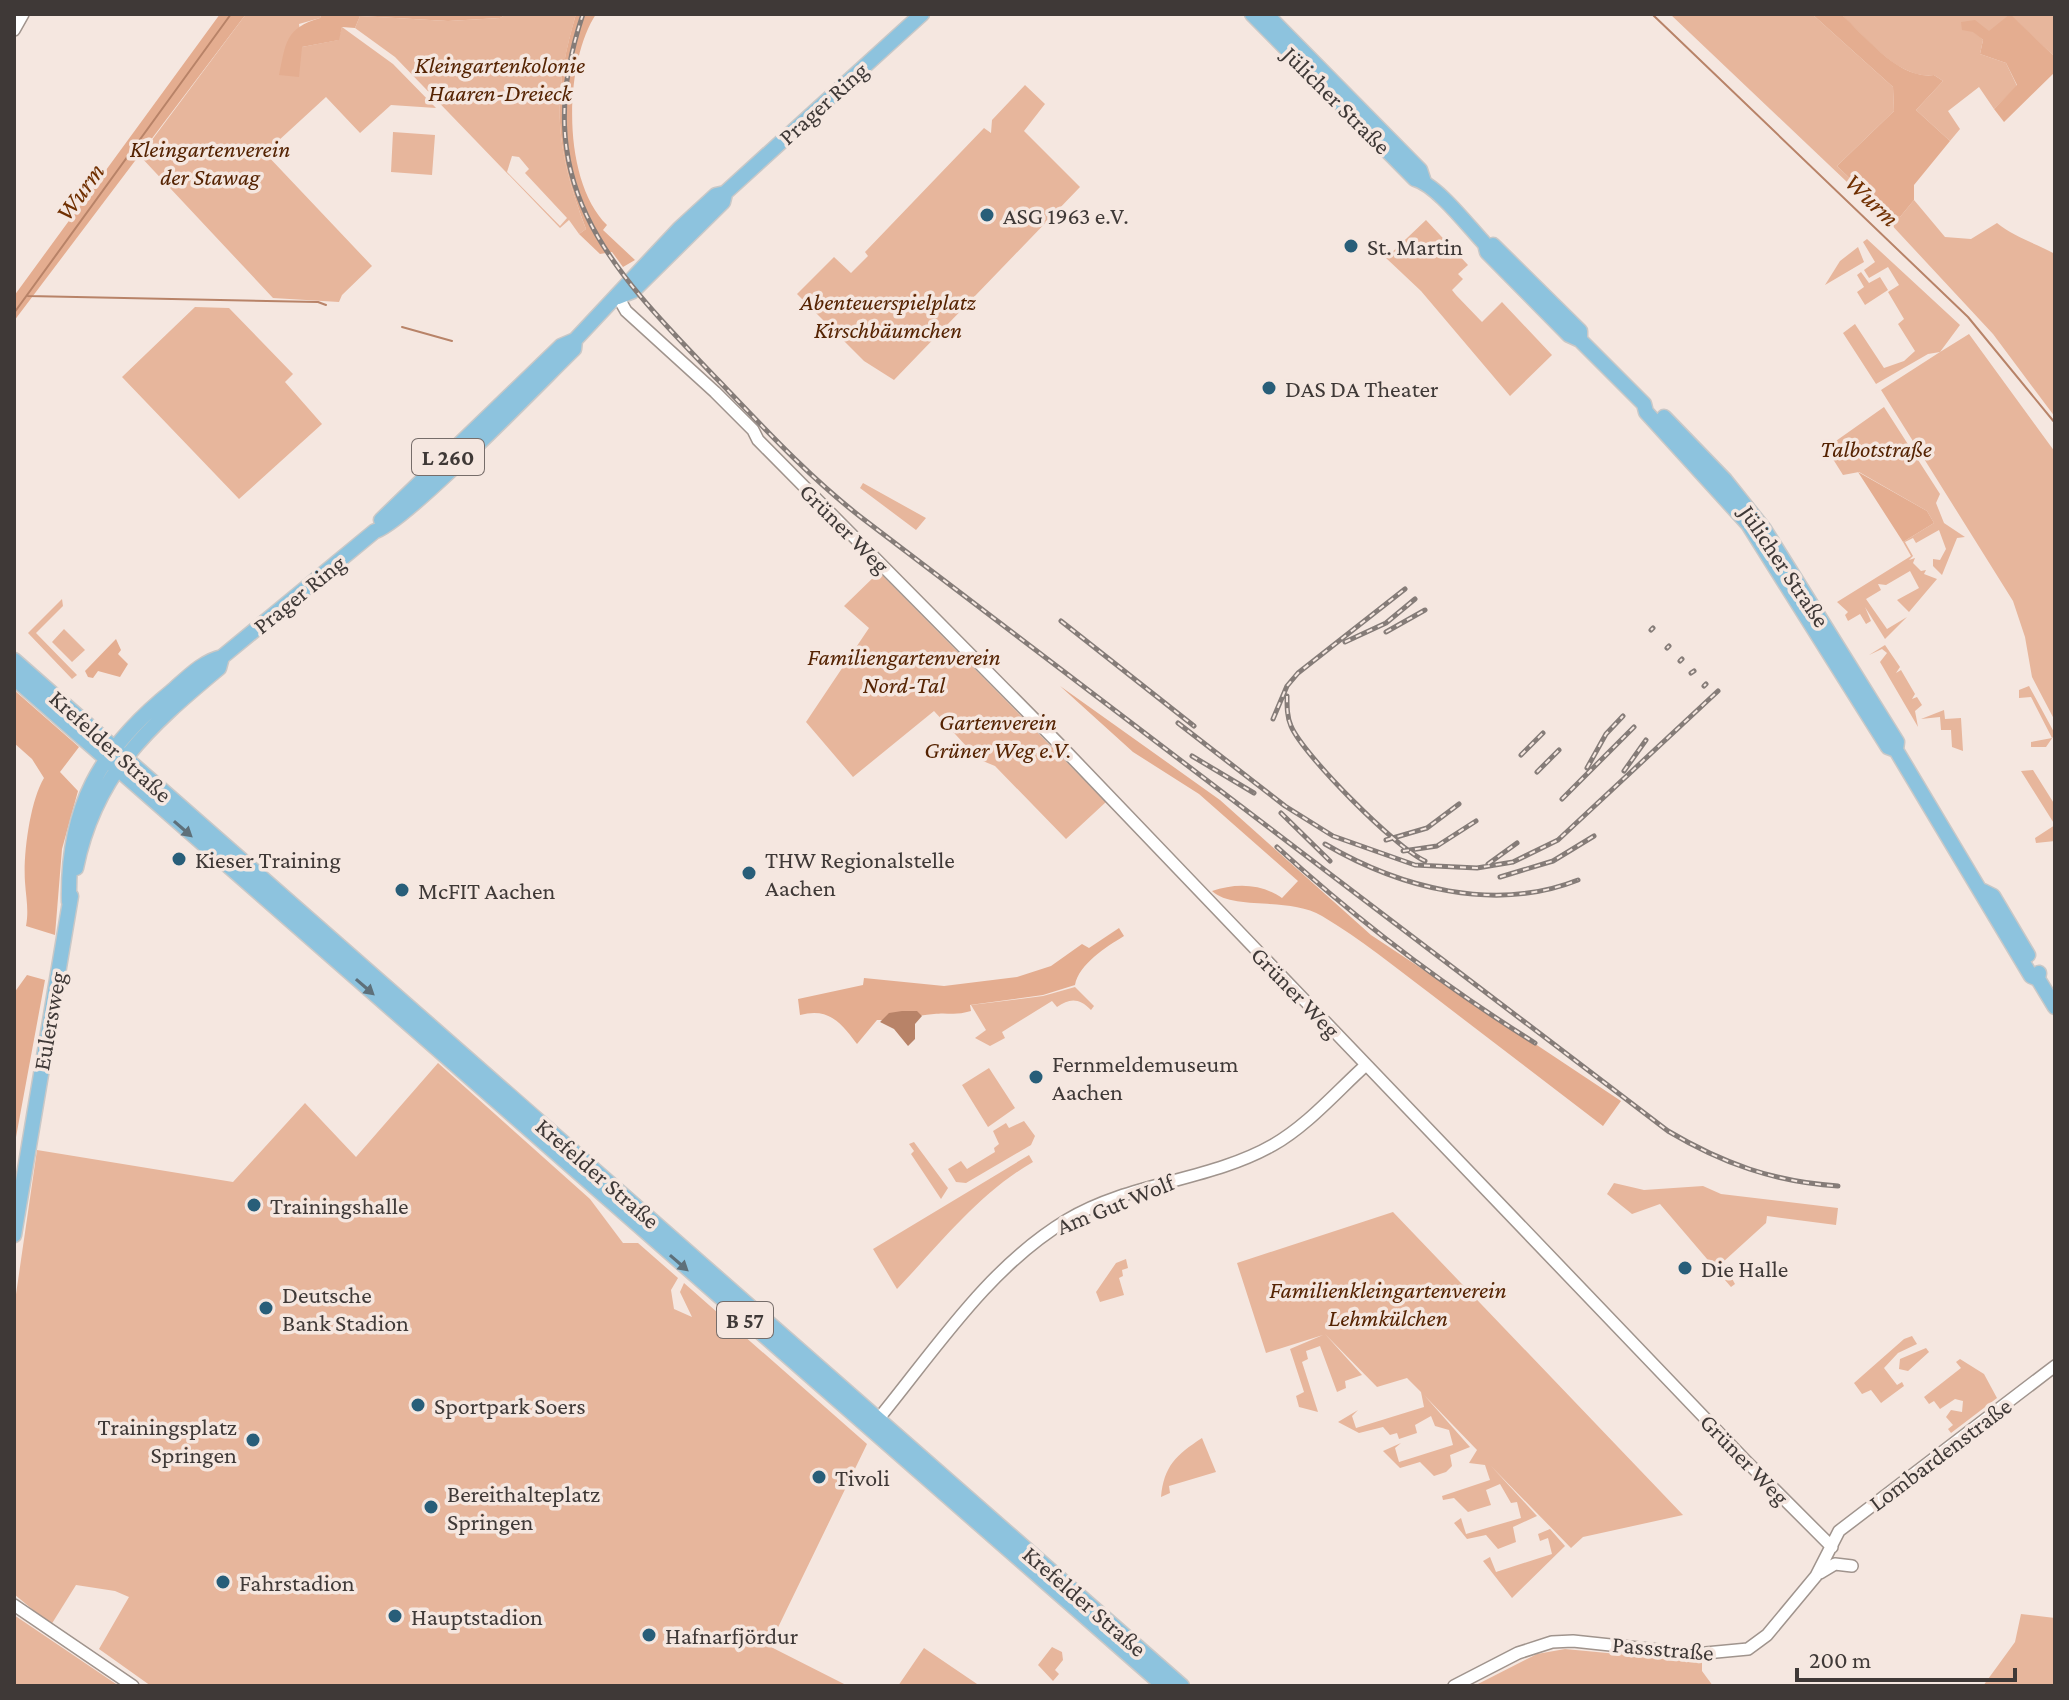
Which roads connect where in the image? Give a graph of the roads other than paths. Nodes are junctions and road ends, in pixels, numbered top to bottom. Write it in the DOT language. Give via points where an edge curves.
graph roads {
  1 [pos="23,14"];
  2 [pos="922,14"];
  3 [pos="1252,14"];
  4 [pos="1266,14"];
  5 [pos="14,30"];
  6 [pos="1424,182"];
  7 [pos="618,297"];
  8 [pos="14,660"];
  9 [pos="14,678"];
  10 [pos="115,759"];
  11 [pos="2055,1007"];
  12 [pos="1366,1065"];
  13 [pos="14,1235"];
  14 [pos="2055,1366"];
  15 [pos="874,1425"];
  16 [pos="1832,1547"];
  17 [pos="1852,1566"];
  18 [pos="1816,1576"];
  19 [pos="14,1605"];
  20 [pos="133,1686"];
  21 [pos="1164,1686"];
  22 [pos="1182,1686"];
  23 [pos="1454,1686"];
  1 -- 5 [label="street"];
  2 -- 7 [label="main road, Prager Ring / L 260" via="679,229"];
  3 -- 6 [label="main road, Jülicher Straße" via="1415,179"];
  4 -- 6 [label="main road, Jülicher Straße" via="1420,170"];
  6 -- 11 [label="main road, Jülicher Straße" via="1569,335 1687,448 1748,524 1810,611 1888,747 1896,750 1983,891 1993,896"];
  7 -- 10 [label="main road, Prager Ring / L 260" via="378,522 375,531 222,657 219,668"];
  7 -- 12 [label="street, Grüner Weg" via="748,436 758,440 1059,744"];
  8 -- 10 [label="main road, Krefelder Straße / B 57"];
  9 -- 10 [label="main road, Krefelder Straße / B 57"];
  10 -- 13 [label="main road, Eulersweg" via="88,820 69,902"];
  10 -- 15 [label="main road, Krefelder Straße / B 57"];
  12 -- 15 [label="street, Am Gut Wolf" via="1302,1125 1273,1144 1112,1200 1047,1232 980,1296"];
  12 -- 16 [label="street, Grüner Weg"];
  14 -- 16 [label="street, Lombardenstraße" via="1839,1531"];
  15 -- 21 [label="main road, Krefelder Straße / B 57"];
  15 -- 22 [label="main road, Krefelder Straße / B 57"];
  16 -- 18 [label="street, Passstraße"];
  17 -- 18 [label="street" via="1835,1564"];
  18 -- 23 [label="street, Passstraße" via="1767,1635 1736,1652 1695,1654 1552,1642"];
  19 -- 20 [label="street"];
}
